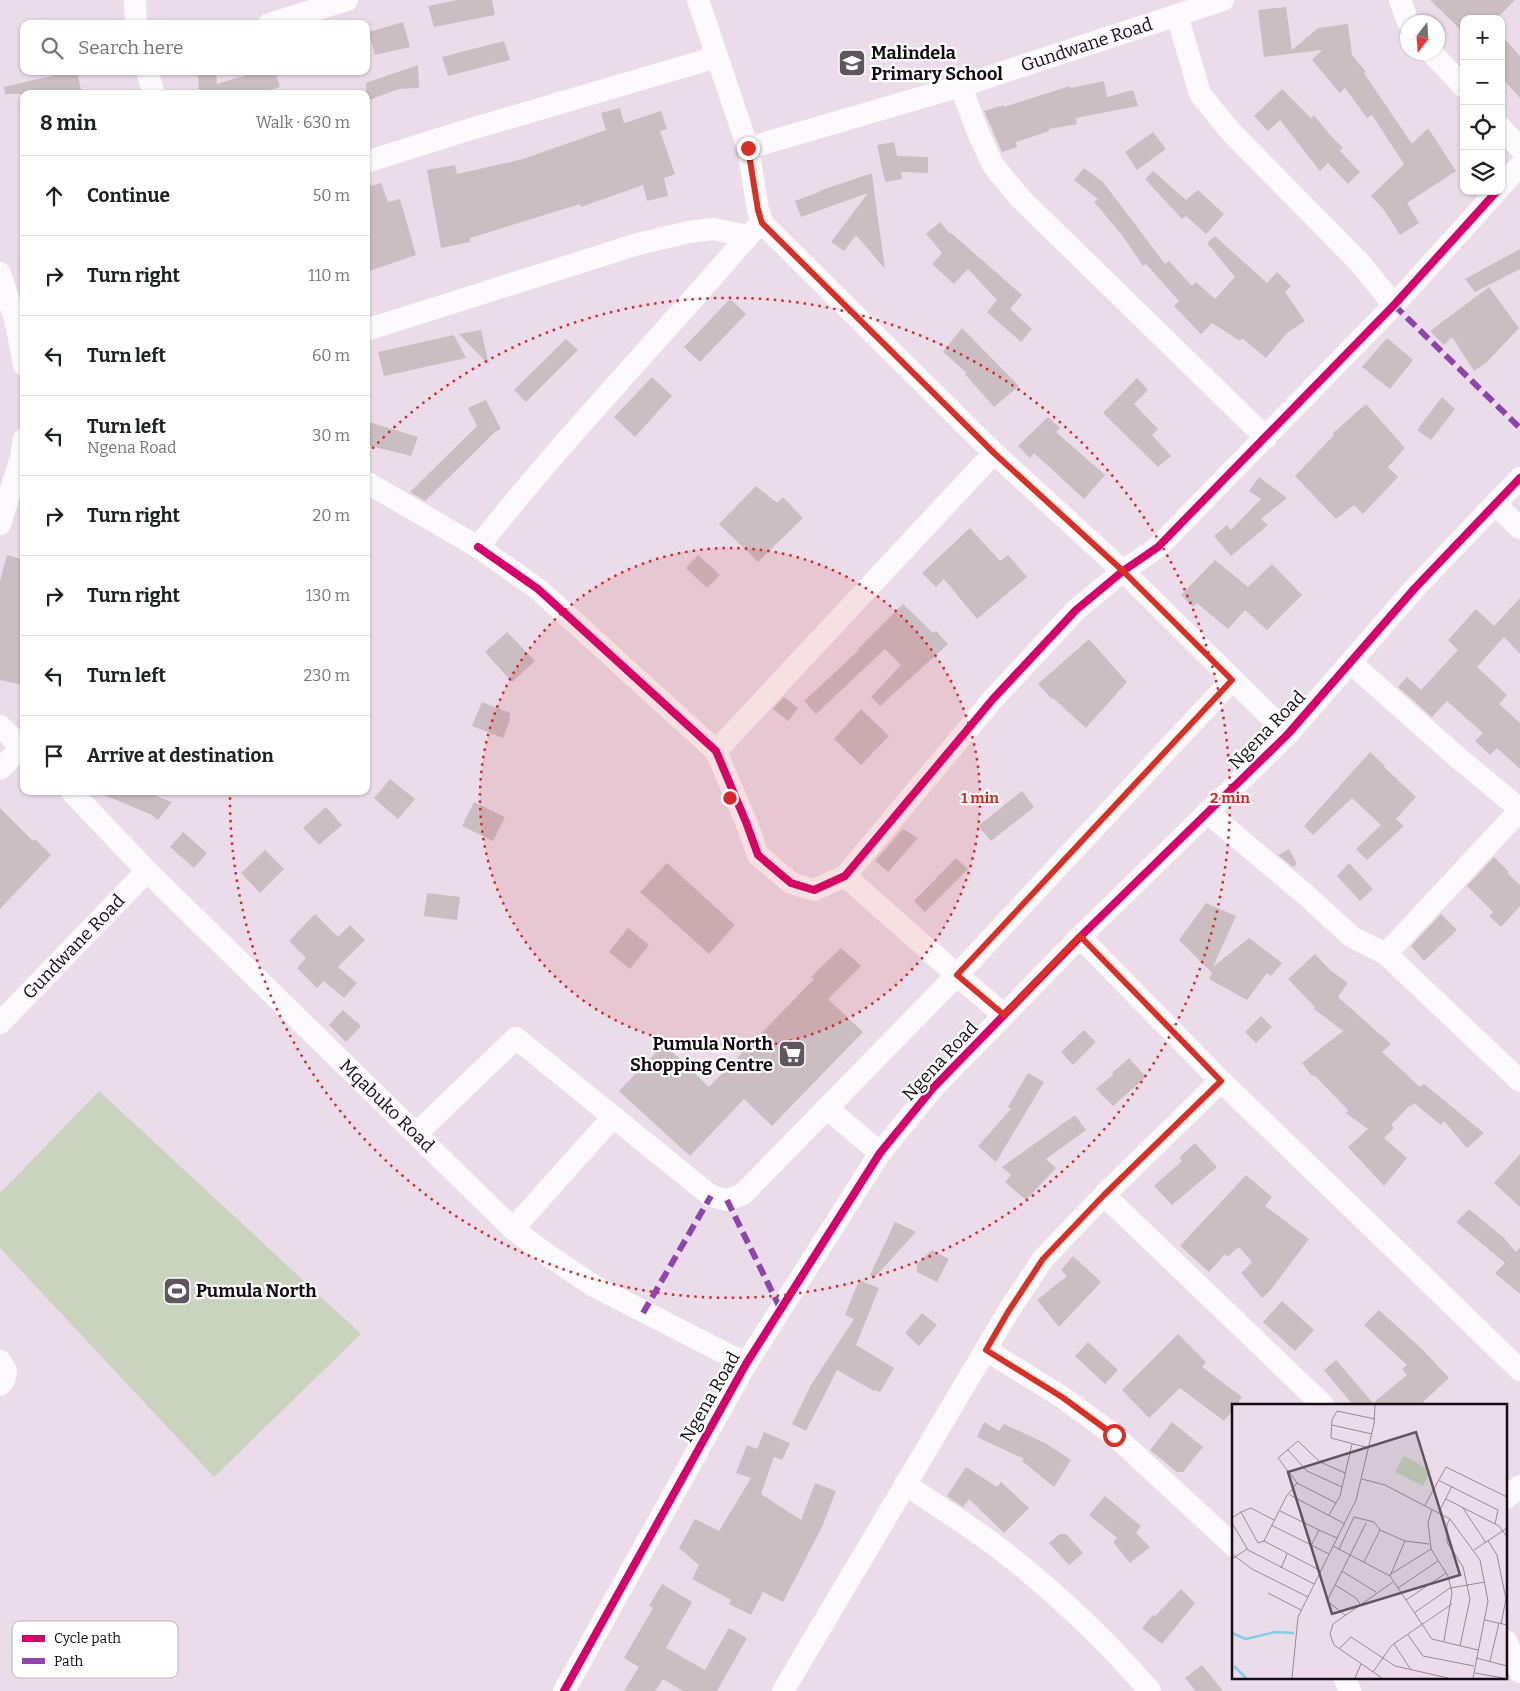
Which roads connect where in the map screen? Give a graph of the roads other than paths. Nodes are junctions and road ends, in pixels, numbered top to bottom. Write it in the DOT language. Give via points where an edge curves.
graph roads {
  1 [pos="136,0"];
  2 [pos="346,0"];
  3 [pos="698,0"];
  4 [pos="1223,0"];
  5 [pos="1400,0"];
  6 [pos="1177,15"];
  7 [pos="1405,15"];
  8 [pos="136,20"];
  9 [pos="282,20"];
  10 [pos="717,57"];
  11 [pos="1439,60"];
  12 [pos="148,75"];
  13 [pos="1460,83"];
  14 [pos="961,86"];
  15 [pos="153,90"];
  16 [pos="1505,132"];
  17 [pos="748,148"];
  18 [pos="1520,148"];
  19 [pos="370,161"];
  20 [pos="1520,166"];
  21 [pos="1505,182"];
  22 [pos="1493,195"];
  23 [pos="755,230"];
  24 [pos="0,273"];
  25 [pos="1394,304"];
  26 [pos="370,329"];
  27 [pos="20,344"];
  28 [pos="1266,438"];
  29 [pos="994,453"];
  30 [pos="20,461"];
  31 [pos="1520,478"];
  32 [pos="370,484"];
  33 [pos="1495,504"];
  34 [pos="0,524"];
  35 [pos="1520,528"];
  36 [pos="478,547"];
  37 [pos="1123,571"];
  38 [pos="1351,664"];
  39 [pos="1232,680"];
  40 [pos="0,726"];
  41 [pos="1288,734"];
  42 [pos="20,745"];
  43 [pos="20,751"];
  44 [pos="716,751"];
  45 [pos="0,770"];
  46 [pos="80,795"];
  47 [pos="1520,809"];
  48 [pos="1207,812"];
  49 [pos="148,871"];
  50 [pos="845,876"];
  51 [pos="1080,936"];
  52 [pos="1386,954"];
  53 [pos="957,975"];
  54 [pos="1004,1015"];
  55 [pos="0,1023"];
  56 [pos="1221,1081"];
  57 [pos="1520,1081"];
  58 [pos="827,1108"];
  59 [pos="613,1117"];
  60 [pos="416,1134"];
  61 [pos="880,1153"];
  62 [pos="1104,1195"];
  63 [pos="513,1228"];
  64 [pos="986,1350"];
  65 [pos="0,1361"];
  66 [pos="746,1364"];
  67 [pos="1520,1370"];
  68 [pos="0,1385"];
  69 [pos="1322,1404"];
  70 [pos="905,1484"];
  71 [pos="1520,1486"];
  72 [pos="1508,1496"];
  73 [pos="1232,1544"];
  74 [pos="1508,1645"];
  75 [pos="1520,1672"];
  76 [pos="1344,1678"];
  77 [pos="572,1688"];
  78 [pos="783,1691"];
  79 [pos="1149,1691"];
  80 [pos="1350,1691"];
  1 -- 8 [label="street"];
  2 -- 9 [label="street"];
  3 -- 10 [label="street"];
  4 -- 6 [label="street, Gundwane Road"];
  5 -- 7 [label="street"];
  6 -- 14 [label="street, Gundwane Road"];
  6 -- 25 [label="street" via="1200,94 1226,126 1360,263"];
  10 -- 17 [label="street"];
  10 -- 19 [label="street"];
  11 -- 13 [label="street"];
  12 -- 15 [label="street"];
  14 -- 17 [label="street, Gundwane Road"];
  14 -- 28 [label="street" via="993,165 1020,198"];
  16 -- 18 [label="street"];
  17 -- 23 [label="street" via="758,210"];
  20 -- 21 [label="street"];
  22 -- 25 [label="street"];
  23 -- 26 [label="street" via="713,229 638,244"];
  23 -- 29 [label="street"];
  23 -- 36 [label="street" via="520,494"];
  24 -- 27 [label="street"];
  25 -- 28 [label="street"];
  28 -- 37 [label="street" via="1158,547"];
  29 -- 37 [label="street"];
  29 -- 44 [label="street"];
  30 -- 34 [label="street"];
  31 -- 33 [label="street, Ngena Road"];
  32 -- 36 [label="street"];
  33 -- 35 [label="street"];
  33 -- 38 [label="street, Ngena Road" via="1415,588"];
  36 -- 44 [label="street" via="538,590"];
  37 -- 39 [label="street"];
  37 -- 50 [label="street" via="1076,610 993,700"];
  38 -- 41 [label="street, Ngena Road"];
  38 -- 47 [label="street"];
  39 -- 41 [label="street"];
  39 -- 53 [label="street"];
  40 -- 42 [label="street"];
  41 -- 48 [label="street, Ngena Road"];
  43 -- 45 [label="street"];
  44 -- 50 [label="street" via="758,855 790,883 814,890"];
  46 -- 49 [label="street, Mqabuko Road"];
  47 -- 52 [label="street"];
  48 -- 51 [label="street, Ngena Road"];
  48 -- 52 [label="street" via="1352,936"];
  49 -- 55 [label="street, Gundwane Road"];
  49 -- 60 [label="street, Mqabuko Road"];
  50 -- 53 [label="street"];
  51 -- 54 [label="street, Ngena Road"];
  51 -- 56 [label="street"];
  52 -- 57 [label="street"];
  53 -- 54 [label="street"];
  53 -- 58 [label="street"];
  54 -- 61 [label="street, Ngena Road" via="933,1088"];
  56 -- 62 [label="street"];
  56 -- 67 [label="street"];
  58 -- 59 [label="street" via="743,1194 727,1200 711,1196"];
  58 -- 61 [label="street"];
  59 -- 60 [label="street" via="516,1038"];
  59 -- 63 [label="street"];
  60 -- 63 [label="street, Mqabuko Road"];
  61 -- 66 [label="street, Ngena Road"];
  62 -- 64 [label="street" via="1043,1259"];
  62 -- 69 [label="street"];
  63 -- 66 [label="street, Mqabuko Road" via="594,1286"];
  64 -- 70 [label="street"];
  64 -- 73 [label="street" via="1062,1397 1114,1435"];
  65 -- 68 [label="street" via="6,1371"];
  66 -- 77 [label="street, Ngena Road"];
  70 -- 78 [label="street"];
  70 -- 79 [label="street" via="1000,1548 1112,1649"];
  71 -- 72 [label="street"];
  74 -- 75 [label="street"];
  76 -- 80 [label="street"];
}
